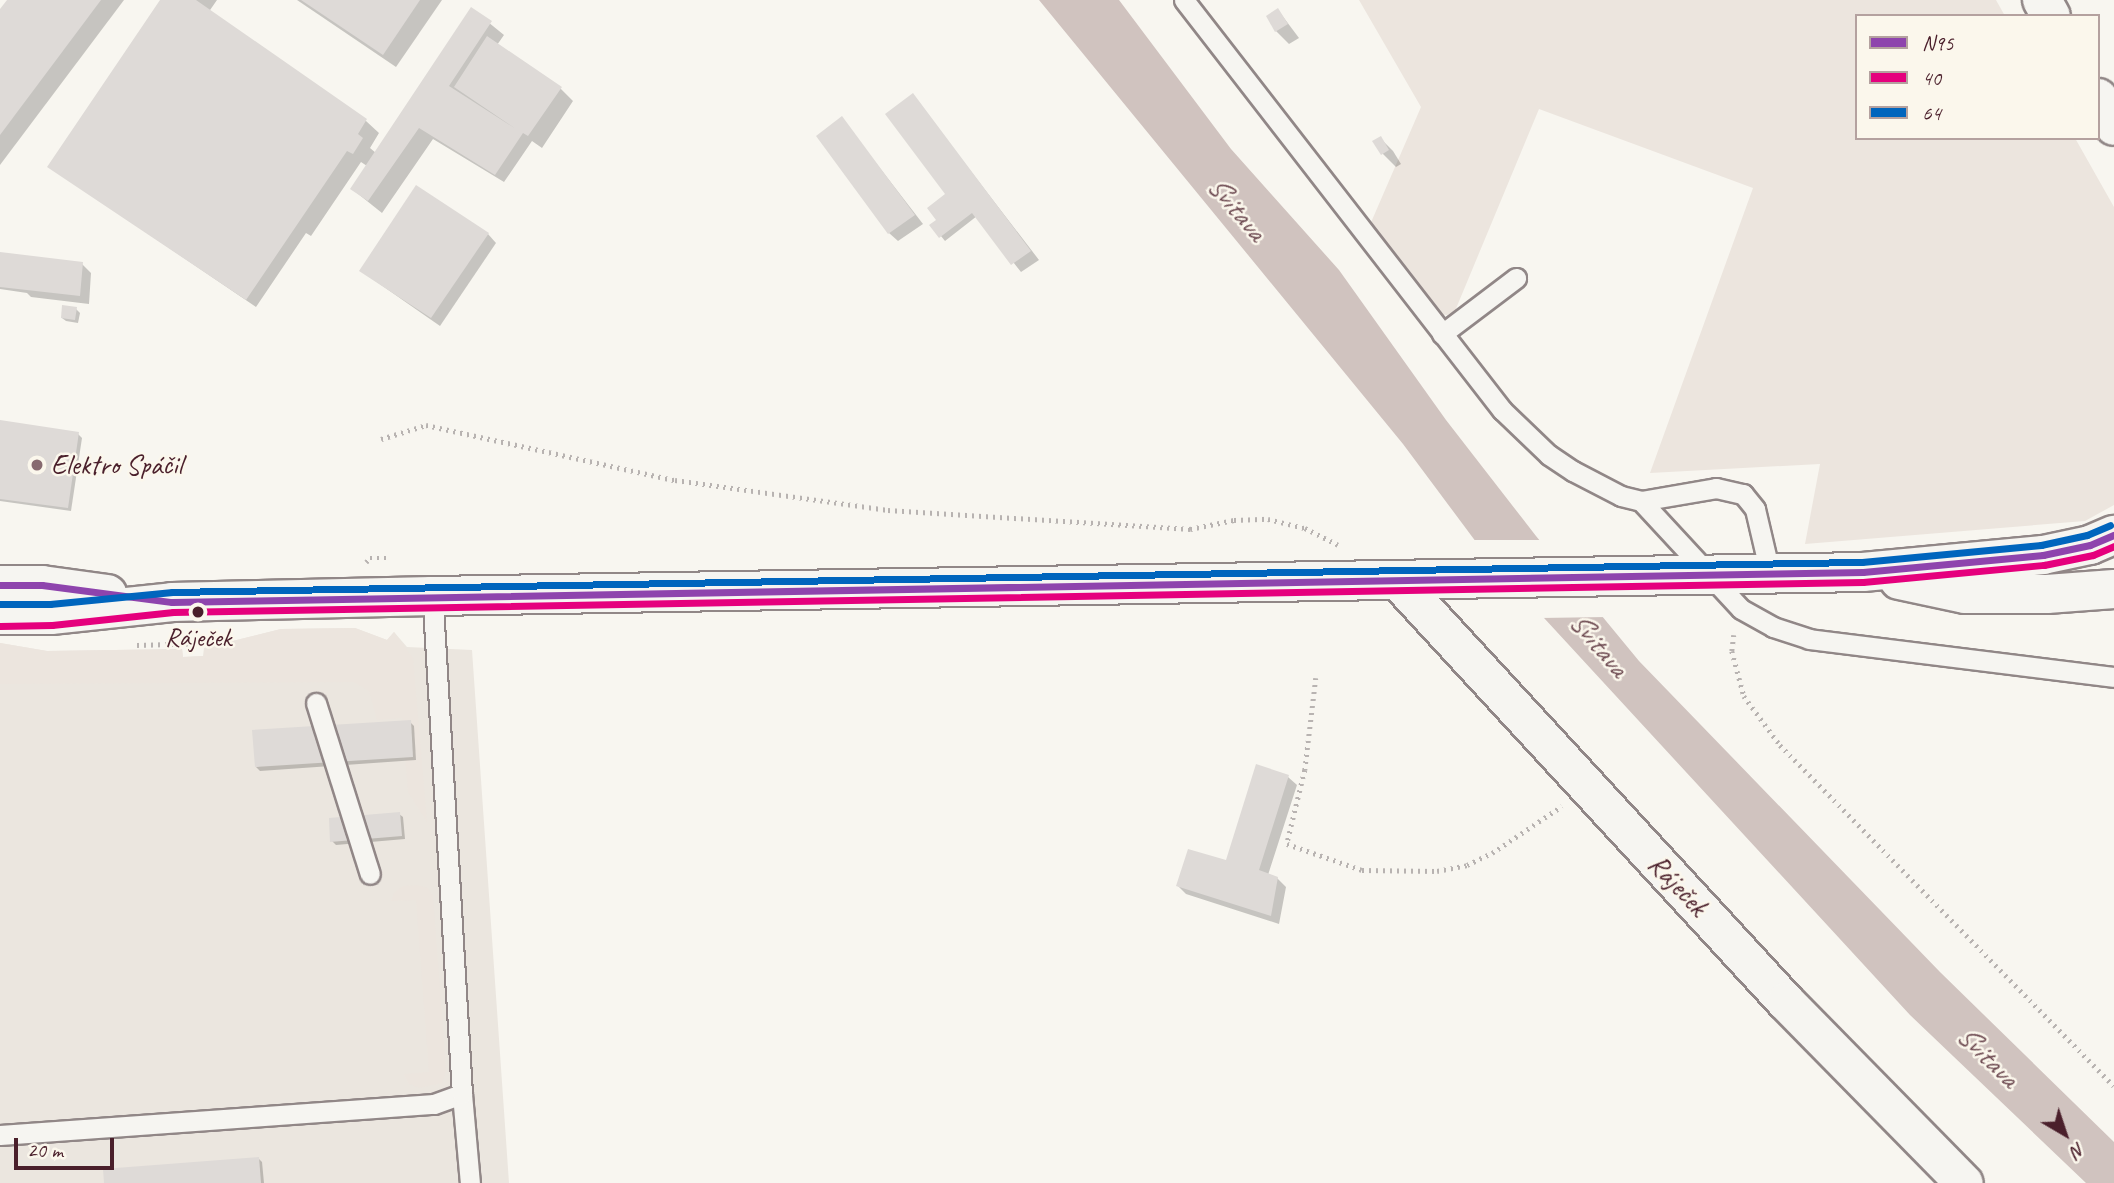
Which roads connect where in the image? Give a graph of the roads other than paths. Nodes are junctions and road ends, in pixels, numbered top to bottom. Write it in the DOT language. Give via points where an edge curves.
graph roads {
  1 [pos="1184,0"];
  2 [pos="2100,102"];
  3 [pos="2114,126"];
  4 [pos="1516,278"];
  5 [pos="1442,334"];
  6 [pos="1641,501"];
  7 [pos="2114,535"];
  8 [pos="1863,572"];
  9 [pos="1770,573"];
  10 [pos="1707,574"];
  11 [pos="2114,574"];
  12 [pos="1399,581"];
  13 [pos="0,585"];
  14 [pos="2114,589"];
  15 [pos="2047,594"];
  16 [pos="432,596"];
  17 [pos="172,602"];
  18 [pos="0,615"];
  19 [pos="2114,677"];
  20 [pos="316,703"];
  21 [pos="370,874"];
  22 [pos="462,1094"];
  23 [pos="0,1135"];
  24 [pos="470,1183"];
  25 [pos="1964,1183"];
  1 -- 5 [label="lane"];
  2 -- 3 [label="main road"];
  4 -- 5 [label="lane"];
  5 -- 6 [label="lane" via="1502,410 1549,455 1599,487"];
  6 -- 9 [label="lane" via="1716,488 1743,494 1751,500 1759,520"];
  6 -- 10 [label="lane"];
  7 -- 8 [label="main road" via="2043,555"];
  8 -- 9 [label="main road"];
  8 -- 15 [label="main road" via="1965,594"];
  9 -- 10 [label="main road"];
  10 -- 12 [label="main road"];
  10 -- 19 [label="lane" via="1741,609 1773,627 1809,639"];
  11 -- 15 [label="main road"];
  12 -- 16 [label="main road"];
  12 -- 25 [label="street, Ráječek" via="1795,1011"];
  13 -- 17 [label="main road" via="42,585"];
  14 -- 15 [label="main road"];
  16 -- 17 [label="main road"];
  16 -- 22 [label="lane"];
  17 -- 18 [label="main road" via="51,615"];
  20 -- 21 [label="lane"];
  22 -- 23 [label="lane" via="434,1104"];
  22 -- 24 [label="lane"];
}
